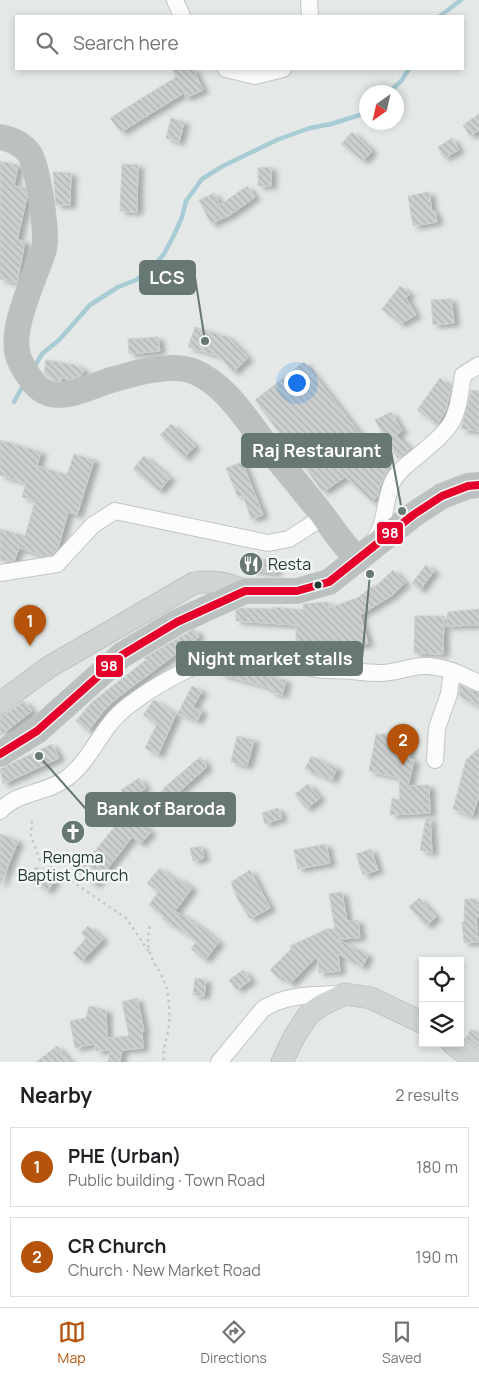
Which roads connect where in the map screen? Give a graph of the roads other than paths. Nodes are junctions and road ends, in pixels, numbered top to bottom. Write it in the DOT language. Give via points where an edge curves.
graph roads {
  1 [pos="175,0"];
  2 [pos="309,0"];
  3 [pos="182,15"];
  4 [pos="310,15"];
  5 [pos="230,70"];
  6 [pos="279,70"];
  7 [pos="0,138"];
  8 [pos="479,365"];
  9 [pos="479,484"];
  10 [pos="323,517"];
  11 [pos="358,560"];
  12 [pos="0,573"];
  13 [pos="245,591"];
  14 [pos="452,671"];
  15 [pos="479,683"];
  16 [pos="0,703"];
  17 [pos="0,754"];
  18 [pos="434,760"];
  19 [pos="0,811"];
  20 [pos="346,994"];
  21 [pos="419,1021"];
  22 [pos="457,1047"];
  23 [pos="218,1062"];
  24 [pos="282,1062"];
  25 [pos="476,1062"];
  1 -- 3 [label="street"];
  2 -- 4 [label="street"];
  5 -- 6 [label="street" via="255,76"];
  7 -- 10 [label="highway" via="12,140 29,153 37,175 42,209 45,247 24,300 17,334 19,360 29,376 43,391 60,394 170,368 192,371 211,380"];
  8 -- 11 [label="street" via="462,375 458,410 451,426 394,478 381,528"];
  9 -- 11 [label="highway" via="442,496"];
  10 -- 11 [label="highway" via="338,540"];
  10 -- 12 [label="street" via="289,539 268,544 115,511 93,525 57,564"];
  11 -- 13 [label="highway" via="329,582 297,591"];
  13 -- 16 [label="main road" via="211,580 194,583 49,667"];
  13 -- 17 [label="highway" via="177,622 122,655 37,730"];
  14 -- 15 [label="street"];
  14 -- 18 [label="street" via="449,694 437,728"];
  14 -- 19 [label="street" via="421,666 381,673 324,670 307,668 250,650 232,652 176,674 132,702 115,717 69,777 55,787 17,797"];
  20 -- 21 [label="main road" via="371,998"];
  20 -- 23 [label="street" via="290,998 271,1004"];
  20 -- 24 [label="main road" via="309,1014"];
  22 -- 25 [label="main road"];
}
